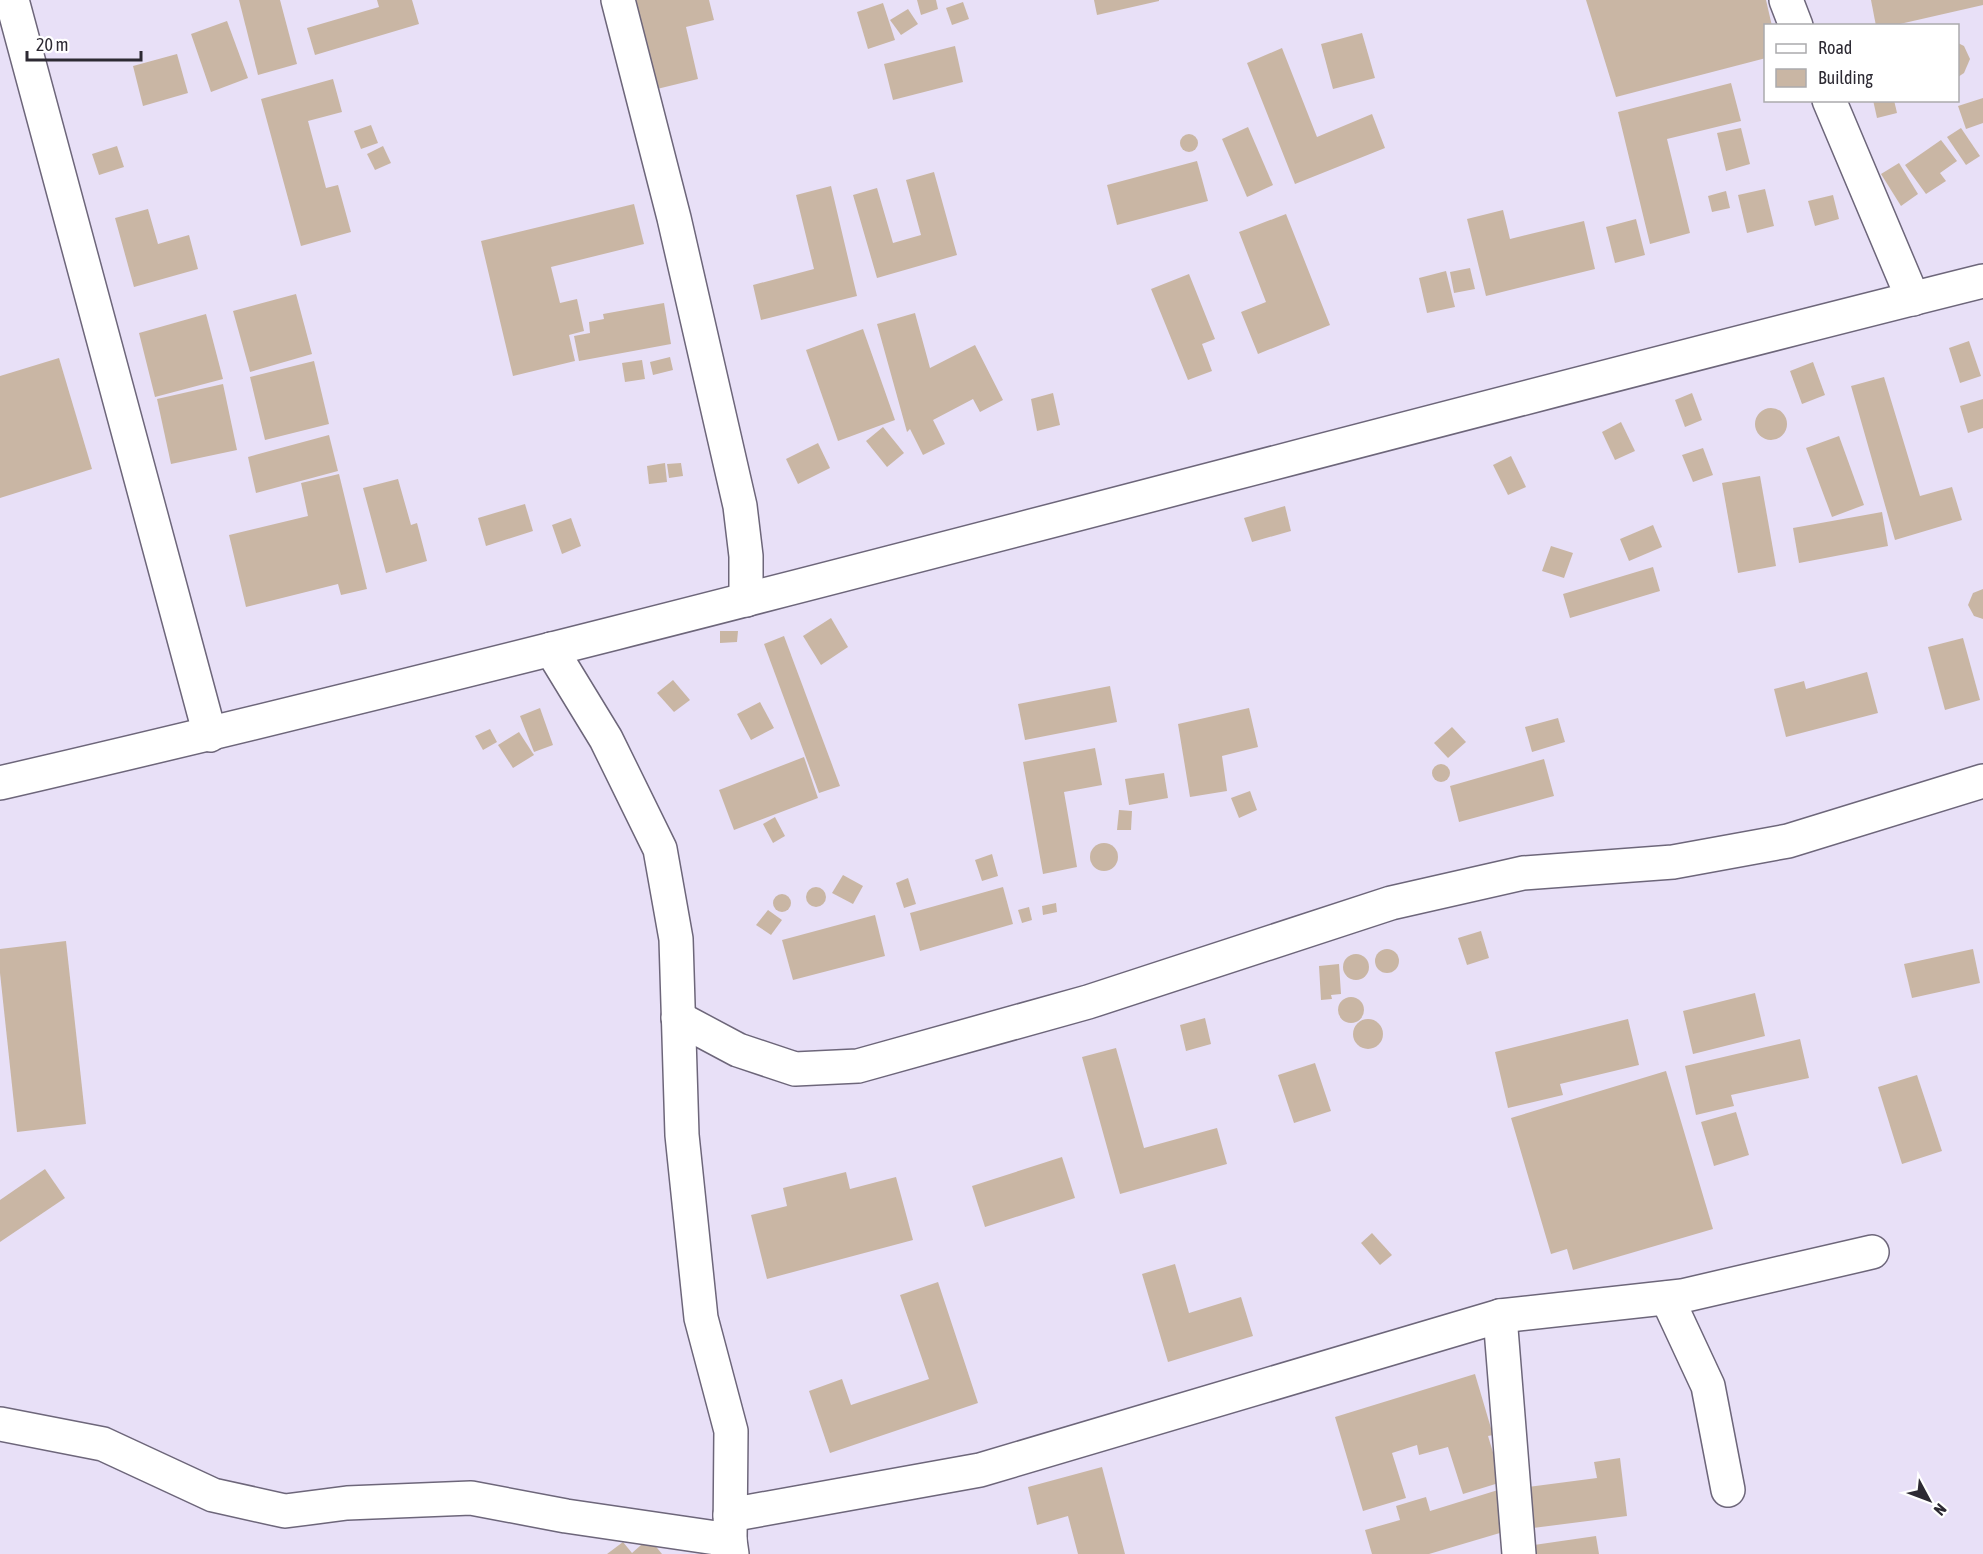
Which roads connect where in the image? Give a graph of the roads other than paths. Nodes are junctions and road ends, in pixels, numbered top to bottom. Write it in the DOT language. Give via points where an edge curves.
graph roads {
  1 [pos="12,0"];
  2 [pos="618,0"];
  3 [pos="1786,0"];
  4 [pos="1795,24"];
  5 [pos="1830,102"];
  6 [pos="1983,281"];
  7 [pos="1913,299"];
  8 [pos="746,600"];
  9 [pos="551,649"];
  10 [pos="210,735"];
  11 [pos="1983,781"];
  12 [pos="0,783"];
  13 [pos="678,1018"];
  14 [pos="1872,1252"];
  15 [pos="1667,1298"];
  16 [pos="1500,1316"];
  17 [pos="0,1424"];
  18 [pos="1728,1490"];
  19 [pos="731,1536"];
  20 [pos="1519,1554"];
  1 -- 10 [label="street"];
  2 -- 8 [label="street" via="674,218 740,506"];
  3 -- 4 [label="street"];
  5 -- 7 [label="street"];
  6 -- 7 [label="street"];
  7 -- 8 [label="street"];
  8 -- 9 [label="street"];
  9 -- 10 [label="street"];
  9 -- 13 [label="street" via="606,739 660,849 676,939"];
  10 -- 12 [label="street"];
  11 -- 13 [label="street" via="1788,842 1672,862 1523,873 1391,903 1088,1002 858,1066 795,1069 738,1050"];
  13 -- 19 [label="street" via="681,1136 701,1318 731,1431"];
  14 -- 15 [label="street"];
  15 -- 16 [label="street"];
  15 -- 18 [label="street" via="1708,1386"];
  16 -- 19 [label="street" via="980,1470"];
  16 -- 20 [label="street"];
  17 -- 19 [label="street" via="103,1444 213,1495 285,1511 347,1503 471,1498 566,1516"];
}
